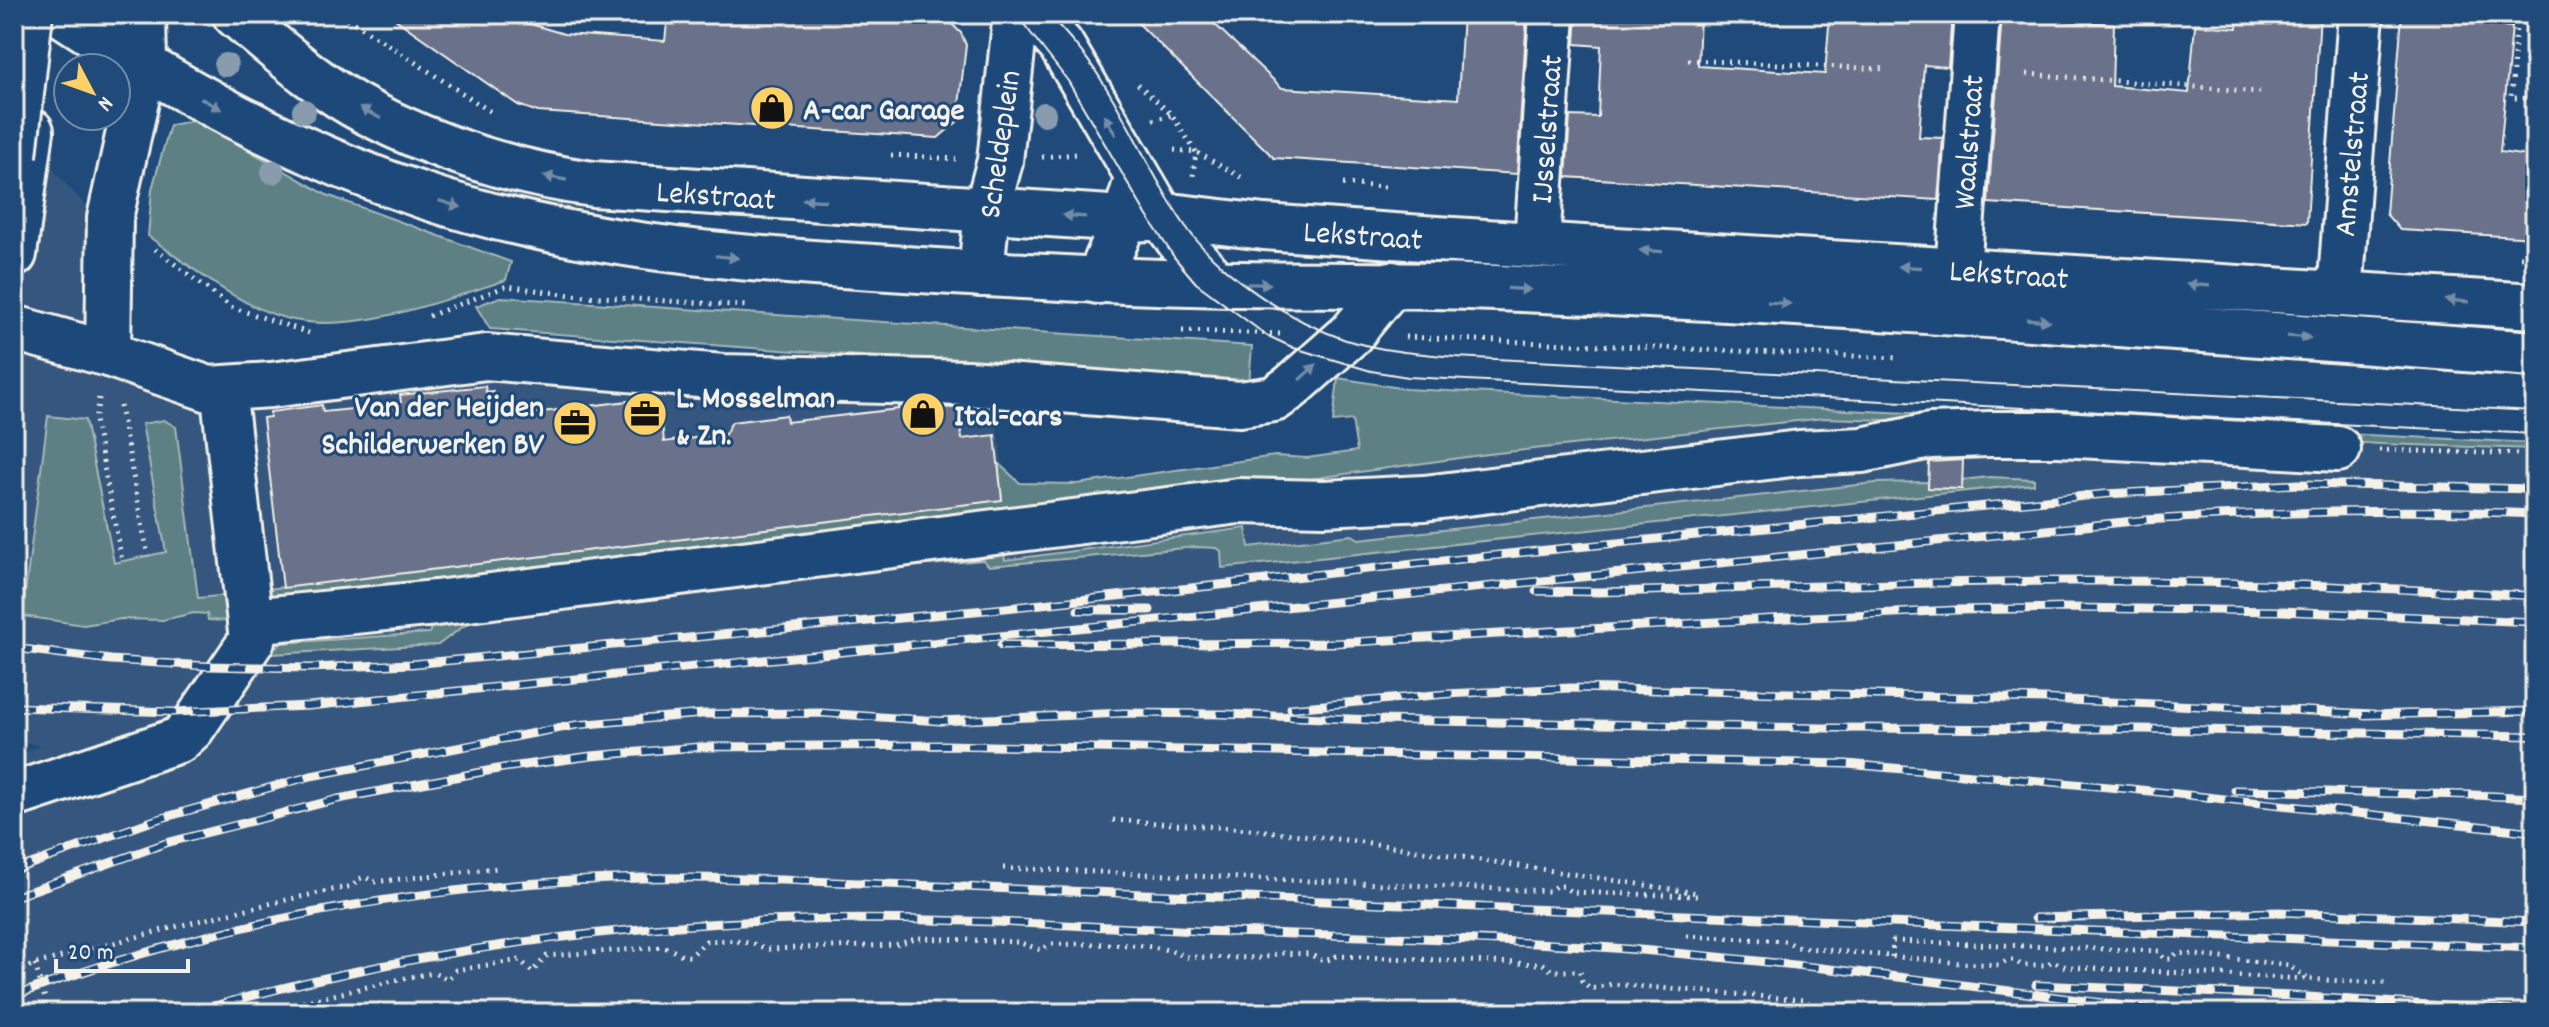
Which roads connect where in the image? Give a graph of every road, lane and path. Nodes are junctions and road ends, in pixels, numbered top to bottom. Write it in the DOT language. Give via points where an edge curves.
graph roads {
  1 [pos="30,14"];
  2 [pos="62,14"];
  3 [pos="143,14"];
  4 [pos="235,14"];
  5 [pos="341,14"];
  6 [pos="1016,14"];
  7 [pos="1033,14"];
  8 [pos="1552,14"];
  9 [pos="1977,14"];
  10 [pos="2361,14"];
  11 [pos="2517,14"];
  12 [pos="1688,60"];
  13 [pos="144,65"];
  14 [pos="1885,69"];
  15 [pos="2027,74"];
  16 [pos="2260,92"];
  17 [pos="2535,98"];
  18 [pos="499,117"];
  19 [pos="22,143"];
  20 [pos="883,155"];
  21 [pos="1000,161"];
  22 [pos="1131,162"];
  23 [pos="1255,178"];
  24 [pos="1330,183"];
  25 [pos="1389,188"];
  26 [pos="987,209"];
  27 [pos="1144,218"];
  28 [pos="1537,244"];
  29 [pos="14,254"];
  30 [pos="1958,270"];
  31 [pos="981,274"];
  32 [pos="1098,281"];
  33 [pos="1216,283"];
  34 [pos="1392,284"];
  35 [pos="2340,294"];
  36 [pos="2535,306"];
  37 [pos="14,328"];
  38 [pos="108,354"];
  39 [pos="2535,354"];
  40 [pos="223,388"];
  41 [pos="122,416"];
  42 [pos="95,420"];
  43 [pos="2338,449"];
  44 [pos="2523,454"];
  45 [pos="148,556"];
  46 [pos="122,561"];
  47 [pos="251,621"];
  48 [pos="14,795"];
  49 [pos="1112,820"];
  50 [pos="497,868"];
  51 [pos="1003,868"];
  52 [pos="1687,936"];
  53 [pos="1892,957"];
  54 [pos="35,964"];
  55 [pos="14,972"];
  56 [pos="2307,979"];
  57 [pos="2386,983"];
  58 [pos="46,1013"];
  59 [pos="256,1013"];
  60 [pos="1822,1013"];
  61 [pos="1846,1013"];
  62 [pos="1904,1013"];
  1 -- 19 [label="main road, bridge"];
  2 -- 13 [label="main road, Lekstraat"];
  3 -- 13 [label="main road"];
  26 -- 4 [label="main road, Lekstraat, one-way" via="639,189 522,172 367,112"];
  5 -- 18 [label="path"];
  6 -- 21 [label="main road, Scheldeplein"];
  22 -- 7 [label="main road, Scheldeplein, one-way" via="1061,45"];
  8 -- 28 [label="main road, IJsselstraat"];
  9 -- 30 [label="main road, Waalstraat"];
  10 -- 35 [label="main road, Amstelstraat"];
  11 -- 17 [label="path" via="2511,98"];
  12 -- 14 [label="path"];
  13 -- 31 [label="main road, Lekstraat, one-way" via="313,155 427,197 533,227 735,258"];
  13 -- 38 [label="main road" via="110,218"];
  15 -- 16 [label="path"];
  19 -- 29 [label="main road"];
  20 -- 21 [label="path"];
  21 -- 22 [label="path"];
  21 -- 26 [label="main road, Scheldeplein"];
  22 -- 23 [label="path" via="1141,148 1196,152 1241,177"];
  22 -- 27 [label="main road, Scheldeplein"];
  24 -- 25 [label="path, Lekstraat"];
  27 -- 26 [label="main road, Lekstraat, one-way"];
  26 -- 31 [label="main road, Scheldeplein"];
  27 -- 28 [label="main road, Lekstraat"];
  27 -- 32 [label="main road"];
  27 -- 33 [label="main road, Scheldeplein" via="1180,242"];
  30 -- 28 [label="main road, Lekstraat, one-way"];
  35 -- 30 [label="main road, Lekstraat, one-way"];
  31 -- 32 [label="main road, Lekstraat"];
  32 -- 33 [label="main road, Lekstraat"];
  33 -- 34 [label="main road, Lekstraat, one-way"];
  34 -- 39 [label="main road, Lekstraat, one-way" via="1713,299"];
  40 -- 34 [label="main road, Lekstraat, one-way" via="486,357 723,377 968,383 1240,404 1274,399 1291,387 1351,334"];
  36 -- 35 [label="main road, Lekstraat, one-way"];
  37 -- 38 [label="main road, Lekstraat"];
  38 -- 40 [label="main road, Lekstraat" via="209,389"];
  40 -- 47 [label="main road"];
  41 -- 45 [label="path"];
  42 -- 46 [label="path"];
  43 -- 44 [label="path"];
  43 -- 47 [label="main road" via="2059,434 1930,436 1862,450 1424,498 1239,501 436,603"];
  47 -- 48 [label="main road" via="252,640 179,740"];
  49 -- 51 [label="path" via="1363,842 1697,896 1571,892 1563,886 1549,891"];
  50 -- 54 [label="path" via="374,882 365,877 353,886 235,910"];
  52 -- 53 [label="path" via="1786,941 1797,947"];
  53 -- 56 [label="path" via="1999,965 2007,960 2034,965 2052,961 2066,967"];
  53 -- 56 [label="path" via="1893,941 2159,951 2164,959 2177,953 2288,965"];
  54 -- 55 [label="path"];
  54 -- 58 [label="path"];
  56 -- 57 [label="path"];
  59 -- 60 [label="path" via="410,977 434,973 448,979 456,970 520,960 532,972 547,956 568,953 663,947 683,957 706,941 754,943 767,949 980,938 1041,950 1051,944 1157,947 1185,957 1263,958 1279,953 1311,954 1319,961 1337,956 1543,964 1552,971 1580,971 1591,989 1612,984 1804,1000"];
  61 -- 62 [label="path" via="1855,1007"];
}
